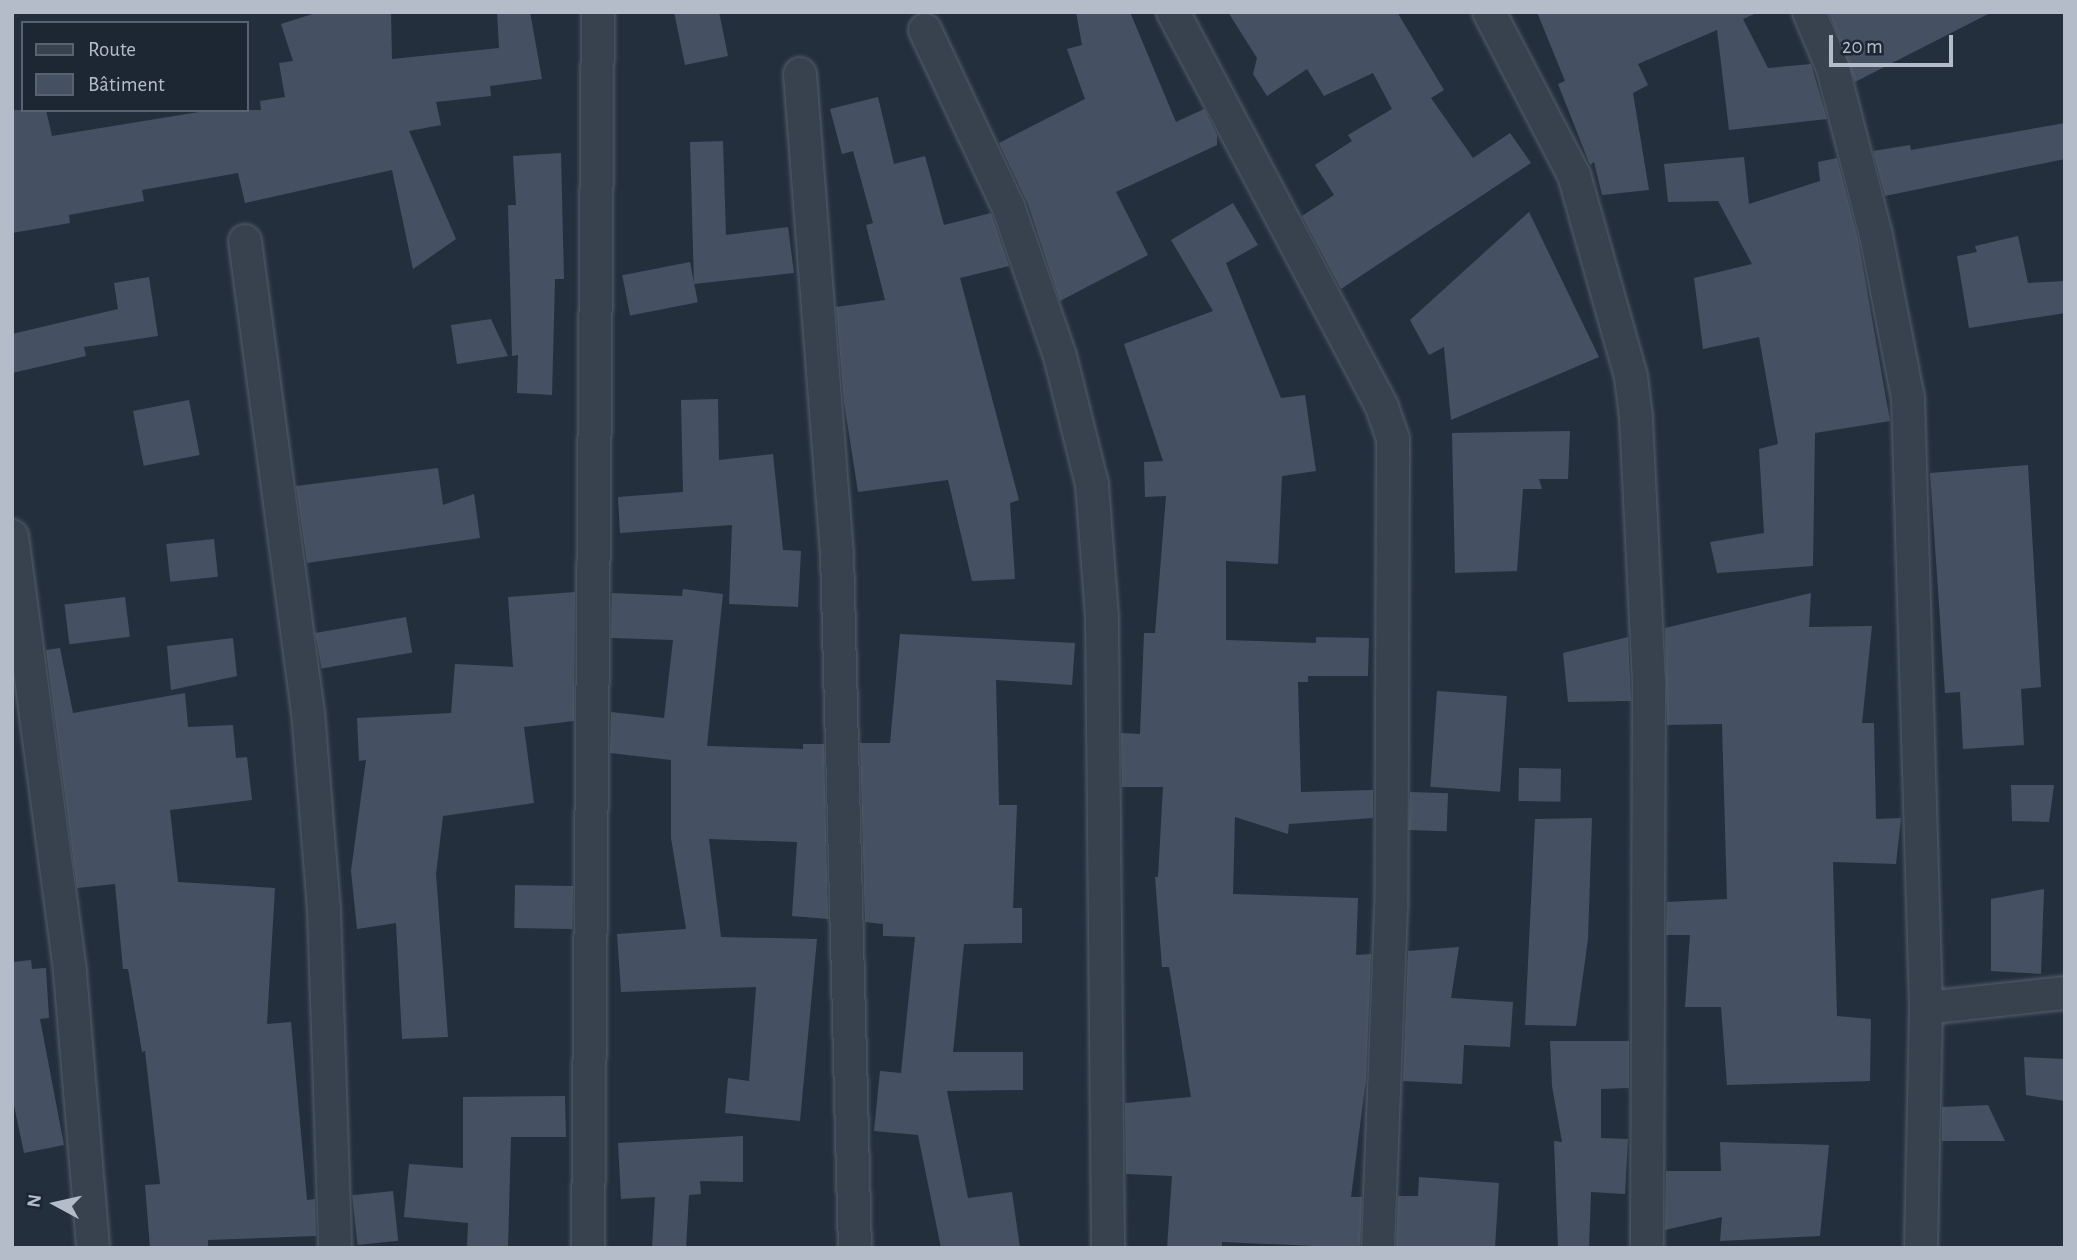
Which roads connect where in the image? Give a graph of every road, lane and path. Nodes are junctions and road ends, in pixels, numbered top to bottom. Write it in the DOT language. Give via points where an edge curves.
graph roads {
  1 [pos="598,12"];
  2 [pos="1174,12"];
  3 [pos="1489,12"];
  4 [pos="1809,12"];
  5 [pos="925,30"];
  6 [pos="800,74"];
  7 [pos="245,241"];
  8 [pos="12,536"];
  9 [pos="2065,993"];
  10 [pos="1926,1008"];
  11 [pos="93,1248"];
  12 [pos="335,1248"];
  13 [pos="588,1248"];
  14 [pos="855,1248"];
  15 [pos="1108,1248"];
  16 [pos="1378,1248"];
  17 [pos="1647,1248"];
  18 [pos="1921,1248"];
  1 -- 13 [label="street"];
  2 -- 16 [label="street" via="1382,407 1393,439 1391,909"];
  3 -- 17 [label="street" via="1574,175 1631,377 1649,683"];
  4 -- 10 [label="street" via="1837,82 1876,235 1908,398"];
  5 -- 15 [label="street" via="1008,206 1060,356 1092,484 1102,618"];
  6 -- 14 [label="street" via="837,553"];
  7 -- 12 [label="street" via="308,711 324,910"];
  8 -- 11 [label="street" via="70,972"];
  9 -- 10 [label="street"];
  10 -- 18 [label="street"];
}
